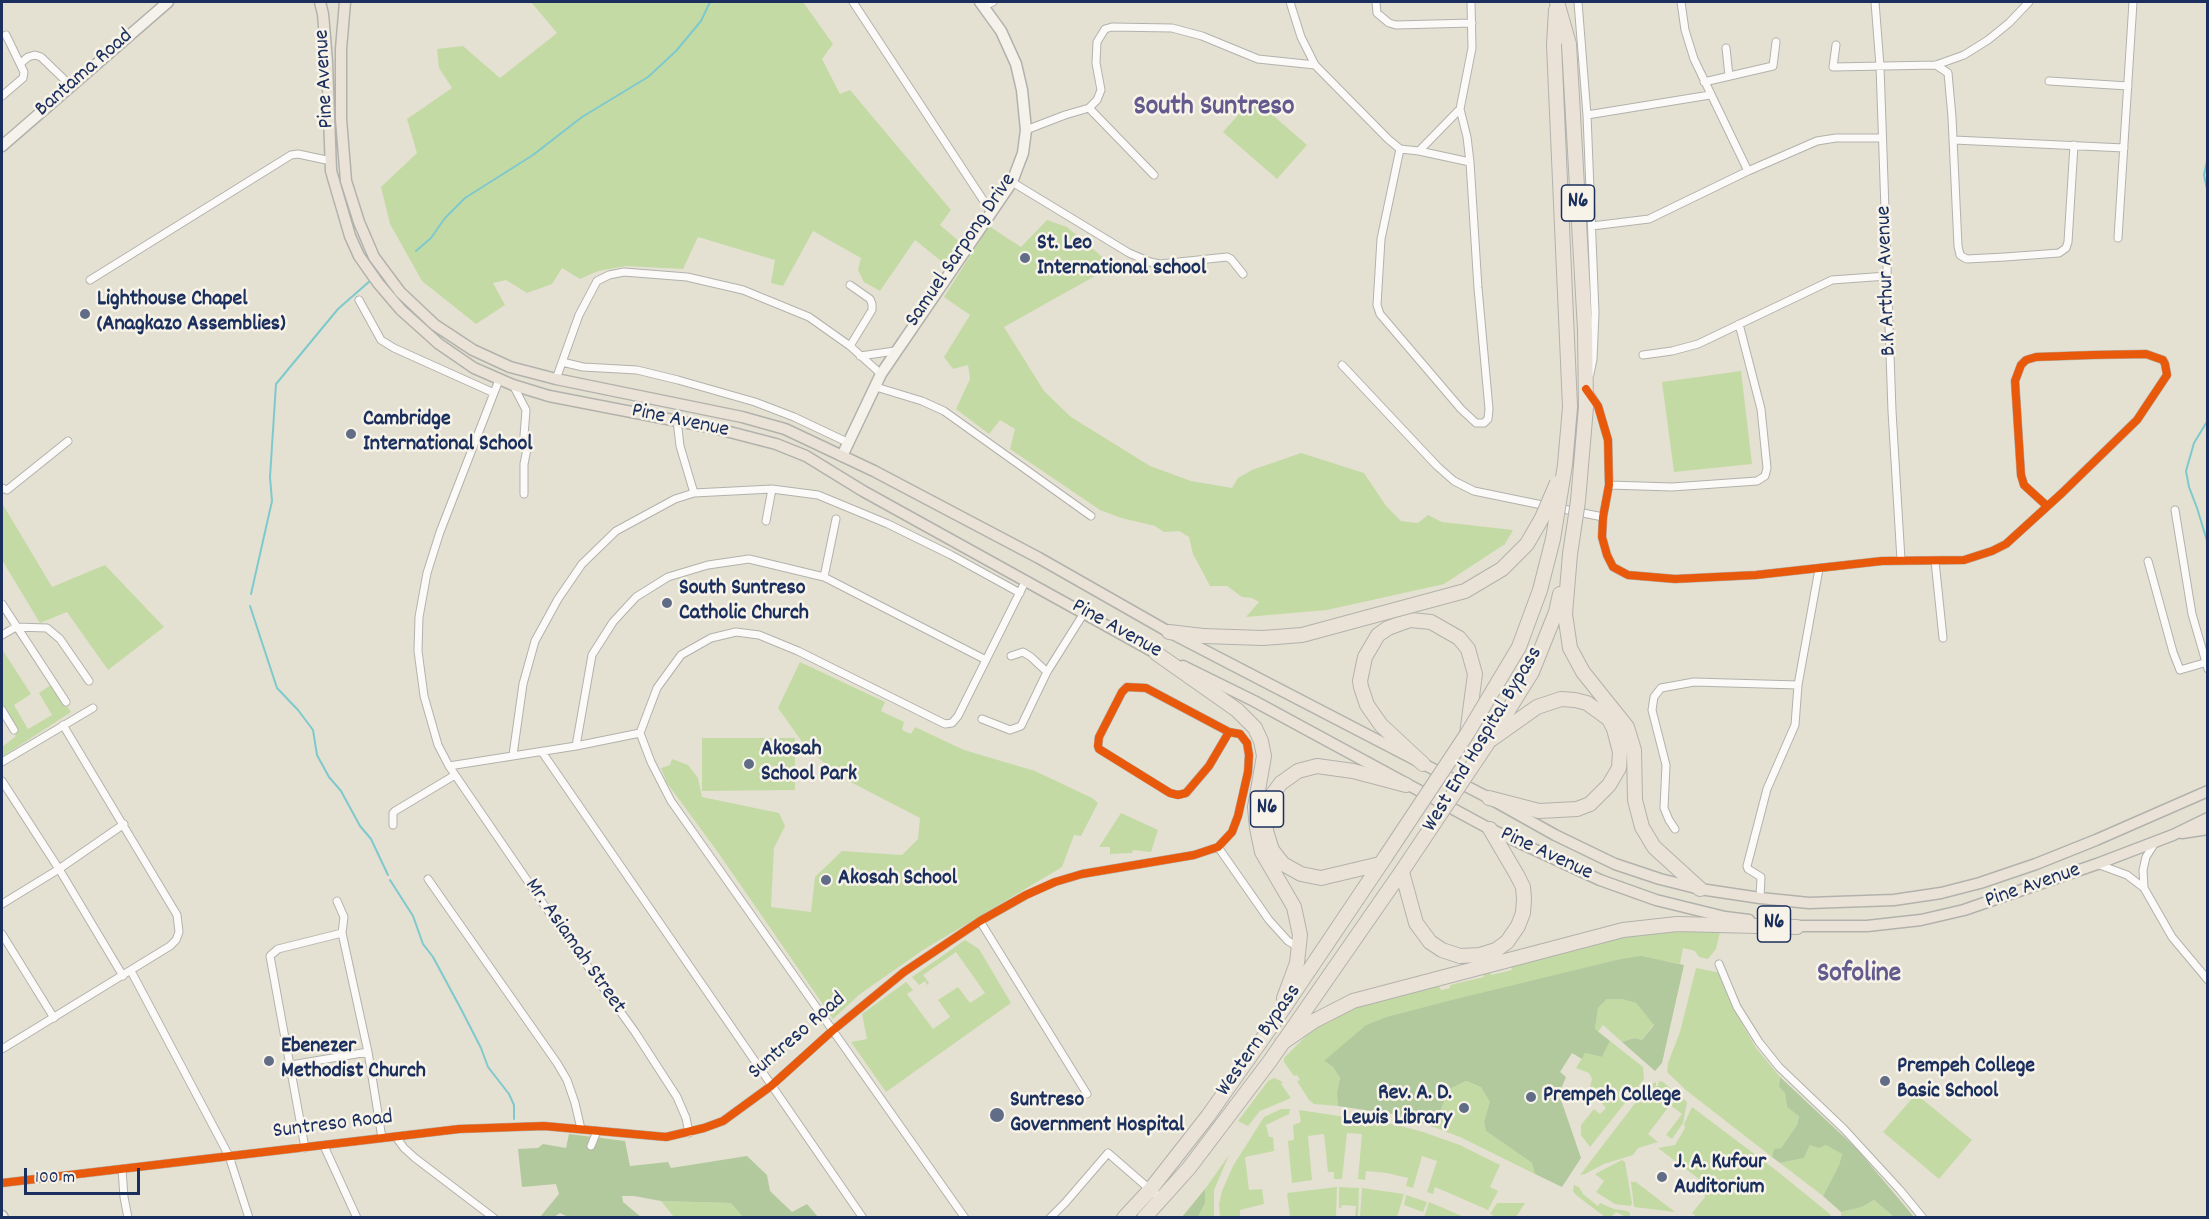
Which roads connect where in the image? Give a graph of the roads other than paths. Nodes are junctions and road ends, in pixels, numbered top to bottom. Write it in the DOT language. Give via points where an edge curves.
graph roads {
  1 [pos="168,2"];
  2 [pos="320,2"];
  3 [pos="345,2"];
  4 [pos="853,2"];
  5 [pos="1290,2"];
  6 [pos="1376,2"];
  7 [pos="1471,2"];
  8 [pos="1557,2"];
  9 [pos="1578,2"];
  10 [pos="1681,2"];
  11 [pos="1875,2"];
  12 [pos="2029,2"];
  13 [pos="2133,2"];
  14 [pos="986,3"];
  15 [pos="1472,23"];
  16 [pos="6,35"];
  17 [pos="1776,42"];
  18 [pos="1836,45"];
  19 [pos="1726,48"];
  20 [pos="21,63"];
  21 [pos="1315,65"];
  22 [pos="1936,65"];
  23 [pos="1880,66"];
  24 [pos="1729,76"];
  25 [pos="2049,81"];
  26 [pos="1704,82"];
  27 [pos="70,86"];
  28 [pos="2128,86"];
  29 [pos="1710,95"];
  30 [pos="2,96"];
  31 [pos="1089,108"];
  32 [pos="1460,109"];
  33 [pos="1587,115"];
  34 [pos="1026,130"];
  35 [pos="1882,138"];
  36 [pos="1954,140"];
  37 [pos="2074,145"];
  38 [pos="2,146"];
  39 [pos="2124,148"];
  40 [pos="1400,149"];
  41 [pos="1419,151"];
  42 [pos="331,161"];
  43 [pos="1470,162"];
  44 [pos="1748,171"];
  45 [pos="1154,175"];
  46 [pos="1012,182"];
  47 [pos="991,212"];
  48 [pos="1592,226"];
  49 [pos="2118,238"];
  50 [pos="1244,274"];
  51 [pos="1887,276"];
  52 [pos="90,280"];
  53 [pos="850,285"];
  54 [pos="359,300"];
  55 [pos="1739,324"];
  56 [pos="850,346"];
  57 [pos="895,351"];
  58 [pos="1643,355"];
  59 [pos="860,356"];
  60 [pos="562,363"];
  61 [pos="1342,365"];
  62 [pos="881,374"];
  63 [pos="556,379"];
  64 [pos="499,380"];
  65 [pos="513,385"];
  66 [pos="1586,385"];
  67 [pos="876,387"];
  68 [pos="494,393"];
  69 [pos="677,420"];
  70 [pos="68,441"];
  71 [pos="849,442"];
  72 [pos="842,456"];
  73 [pos="1565,465"];
  74 [pos="1609,485"];
  75 [pos="2,488"];
  76 [pos="772,489"];
  77 [pos="694,493"];
  78 [pos="524,494"];
  79 [pos="2047,506"];
  80 [pos="2175,510"];
  81 [pos="1091,516"];
  82 [pos="1603,517"];
  83 [pos="836,519"];
  84 [pos="766,521"];
  85 [pos="1570,554"];
  86 [pos="1901,560"];
  87 [pos="1935,561"];
  88 [pos="2148,561"];
  89 [pos="1819,569"];
  90 [pos="824,577"];
  91 [pos="1026,580"];
  92 [pos="1020,593"];
  93 [pos="2,604"];
  94 [pos="1084,612"];
  95 [pos="16,627"];
  96 [pos="1169,632"];
  97 [pos="2,635"];
  98 [pos="1943,638"];
  99 [pos="1156,653"];
  100 [pos="1011,656"];
  101 [pos="986,660"];
  102 [pos="2206,666"];
  103 [pos="1047,672"];
  104 [pos="89,681"];
  105 [pos="1798,685"];
  106 [pos="66,702"];
  107 [pos="93,708"];
  108 [pos="2,710"];
  109 [pos="982,719"];
  110 [pos="63,725"];
  111 [pos="14,729"];
  112 [pos="1229,732"];
  113 [pos="640,733"];
  114 [pos="1467,734"];
  115 [pos="1489,741"];
  116 [pos="576,746"];
  117 [pos="542,752"];
  118 [pos="513,755"];
  119 [pos="2,762"];
  120 [pos="1423,764"];
  121 [pos="449,766"];
  122 [pos="455,776"];
  123 [pos="2,781"];
  124 [pos="2208,783"];
  125 [pos="1406,784"];
  126 [pos="2208,791"];
  127 [pos="1489,798"];
  128 [pos="2156,813"];
  129 [pos="2208,818"];
  130 [pos="124,824"];
  131 [pos="393,825"];
  132 [pos="1490,829"];
  133 [pos="1676,829"];
  134 [pos="2208,829"];
  135 [pos="2173,835"];
  136 [pos="2157,841"];
  137 [pos="1218,847"];
  138 [pos="1383,860"];
  139 [pos="2097,864"];
  140 [pos="59,869"];
  141 [pos="1403,870"];
  142 [pos="428,879"];
  143 [pos="2144,888"];
  144 [pos="1700,889"];
  145 [pos="1760,898"];
  146 [pos="337,901"];
  147 [pos="2,904"];
  148 [pos="980,921"];
  149 [pos="1797,927"];
  150 [pos="342,933"];
  151 [pos="2,934"];
  152 [pos="1299,947"];
  153 [pos="1719,964"];
  154 [pos="131,971"];
  155 [pos="123,976"];
  156 [pos="2208,980"];
  157 [pos="54,1018"];
  158 [pos="1275,1021"];
  159 [pos="832,1031"];
  160 [pos="1282,1043"];
  161 [pos="2,1050"];
  162 [pos="368,1052"];
  163 [pos="291,1065"];
  164 [pos="771,1086"];
  165 [pos="1087,1094"];
  166 [pos="581,1129"];
  167 [pos="597,1131"];
  168 [pos="689,1133"];
  169 [pos="396,1137"];
  170 [pos="382,1138"];
  171 [pos="324,1146"];
  172 [pos="591,1146"];
  173 [pos="305,1148"];
  174 [pos="229,1156"];
  175 [pos="122,1169"];
  176 [pos="2,1182"];
  177 [pos="1155,1194"];
  178 [pos="128,1218"];
  179 [pos="249,1218"];
  180 [pos="357,1218"];
  181 [pos="494,1218"];
  182 [pos="863,1218"];
  183 [pos="965,1218"];
  184 [pos="1050,1218"];
  185 [pos="1124,1218"];
  186 [pos="1144,1218"];
  187 [pos="1923,1218"];
  1 -- 27 [label="street, Bantama Road"];
  2 -- 42 [label="main road, Pine Avenue" via="327,52"];
  3 -- 63 [label="main road" via="341,49 343,159 346,181 374,257 400,292 435,325 473,350 510,367"];
  4 -- 47 [label="street"];
  5 -- 21 [label="street"];
  6 -- 15 [label="street" via="1377,13 1396,25"];
  7 -- 15 [label="street"];
  8 -- 66 [label="highway, West End Hospital Bypass / N6" via="1569,44"];
  8 -- 73 [label="highway, West End Hospital Bypass / N6, bridge" via="1554,45 1570,407"];
  9 -- 33 [label="street"];
  10 -- 26 [label="street" via="1685,30"];
  11 -- 23 [label="street, B.K Arthur Avenue"];
  12 -- 22 [label="street" via="1988,40 1964,55"];
  13 -- 28 [label="street"];
  14 -- 34 [label="street, Samuel Sarpong Drive" via="1016,64"];
  15 -- 32 [label="street" via="1472,48"];
  16 -- 20 [label="street"];
  17 -- 24 [label="street" via="1773,66"];
  18 -- 23 [label="street" via="1833,67"];
  19 -- 24 [label="street"];
  20 -- 27 [label="street" via="28,57 41,57"];
  20 -- 30 [label="street" via="22,78"];
  21 -- 31 [label="street" via="1257,59 1172,28 1112,27 1105,29 1097,42 1101,90"];
  21 -- 40 [label="street"];
  22 -- 23 [label="street"];
  22 -- 36 [label="street" via="1948,73"];
  23 -- 35 [label="street, B.K Arthur Avenue"];
  24 -- 26 [label="street"];
  25 -- 28 [label="street"];
  26 -- 29 [label="street"];
  27 -- 38 [label="street, Bantama Road"];
  28 -- 39 [label="street"];
  29 -- 33 [label="street"];
  29 -- 44 [label="street"];
  31 -- 34 [label="street"];
  31 -- 45 [label="street"];
  32 -- 41 [label="street"];
  32 -- 43 [label="street"];
  33 -- 48 [label="street"];
  34 -- 46 [label="street, Samuel Sarpong Drive" via="1023,153"];
  35 -- 44 [label="street" via="1827,139"];
  35 -- 51 [label="street, B.K Arthur Avenue"];
  36 -- 37 [label="street"];
  36 -- 37 [label="street" via="1958,246 1960,255 1967,259 2059,253 2066,249"];
  37 -- 39 [label="street"];
  39 -- 49 [label="street"];
  40 -- 41 [label="street"];
  40 -- 43 [label="street" via="1381,239 1377,304 1380,314 1461,409 1476,423 1484,423 1489,409"];
  41 -- 43 [label="street"];
  42 -- 52 [label="street" via="291,155"];
  42 -- 64 [label="main road, Pine Avenue" via="350,236 378,283 439,344 459,360"];
  44 -- 48 [label="street" via="1649,219"];
  46 -- 47 [label="street, Samuel Sarpong Drive"];
  46 -- 50 [label="street" via="1150,262 1227,257"];
  47 -- 57 [label="street, Samuel Sarpong Drive"];
  48 -- 66 [label="street" via="1593,366"];
  51 -- 55 [label="street" via="1832,280"];
  51 -- 86 [label="street, B.K Arthur Avenue"];
  53 -- 56 [label="street" via="870,299 872,310"];
  54 -- 68 [label="street" via="381,340"];
  55 -- 58 [label="street" via="1686,349"];
  55 -- 74 [label="street" via="1761,409 1766,476 1757,481 1672,487"];
  56 -- 59 [label="street"];
  56 -- 60 [label="street" via="809,317 743,290 687,277 624,272 597,281 579,315"];
  57 -- 59 [label="street"];
  57 -- 62 [label="street, Samuel Sarpong Drive"];
  59 -- 62 [label="street"];
  60 -- 63 [label="street"];
  60 -- 71 [label="street" via="637,370 678,380 755,402"];
  61 -- 82 [label="street" via="1437,466 1463,486"];
  62 -- 67 [label="street, Samuel Sarpong Drive"];
  63 -- 72 [label="main road" via="742,417 785,429"];
  64 -- 65 [label="main road, Pine Avenue"];
  64 -- 68 [label="street, Mr. Asiamah Street"];
  65 -- 69 [label="main road, Pine Avenue" via="549,396"];
  65 -- 78 [label="street" via="526,410"];
  66 -- 74 [label="street" via="1598,406 1608,440"];
  66 -- 85 [label="highway, West End Hospital Bypass / N6, bridge"];
  67 -- 71 [label="street, Samuel Sarpong Drive"];
  67 -- 81 [label="street" via="944,411"];
  68 -- 121 [label="street, Mr. Asiamah Street" via="440,532 419,617 418,651 424,696 438,745"];
  69 -- 77 [label="street"];
  69 -- 91 [label="main road, Pine Avenue" via="776,444 806,456"];
  70 -- 75 [label="street" via="7,490"];
  71 -- 72 [label="street, Samuel Sarpong Drive"];
  72 -- 96 [label="main road"];
  73 -- 96 [label="highway, bridge" via="1527,544 1502,569 1465,591 1302,635 1263,638"];
  73 -- 114 [label="highway, West End Hospital Bypass / N6, bridge" via="1540,590 1519,647"];
  74 -- 82 [label="street"];
  76 -- 77 [label="street"];
  76 -- 84 [label="street"];
  76 -- 92 [label="street" via="818,495 838,502 951,555"];
  77 -- 118 [label="street" via="616,531 582,564 564,590 535,641 523,684"];
  79 -- 79 [label="street" via="2144,412 2167,375 2163,360 2146,354 2036,357 2021,365 2015,381 2021,476 2024,485"];
  79 -- 87 [label="street" via="1992,552 1964,560"];
  80 -- 102 [label="street" via="2192,614"];
  82 -- 89 [label="street" via="1602,537 1610,562 1628,575 1675,579"];
  83 -- 90 [label="street"];
  85 -- 115 [label="highway, West End Hospital Bypass" via="1556,612 1532,672"];
  85 -- 144 [label="highway, N6" via="1565,614 1570,648 1583,672 1627,727 1635,750 1635,800 1642,827 1654,847"];
  86 -- 87 [label="street"];
  86 -- 89 [label="street"];
  87 -- 98 [label="street"];
  88 -- 102 [label="street" via="2180,670"];
  89 -- 105 [label="street"];
  90 -- 101 [label="street"];
  90 -- 116 [label="street" via="749,559 708,565 668,577 636,597 613,622 592,655"];
  91 -- 92 [label="street"];
  91 -- 94 [label="main road, Pine Avenue"];
  92 -- 101 [label="street"];
  93 -- 95 [label="street"];
  94 -- 99 [label="main road, Pine Avenue"];
  94 -- 103 [label="street"];
  95 -- 97 [label="street"];
  95 -- 104 [label="street" via="53,631"];
  95 -- 106 [label="street"];
  96 -- 120 [label="main road"];
  99 -- 125 [label="main road, Pine Avenue"];
  99 -- 152 [label="highway" via="1237,710 1262,741 1255,807 1257,828 1262,852 1294,906"];
  100 -- 103 [label="street" via="1023,652"];
  101 -- 113 [label="street" via="958,716 945,724 798,651 759,635 736,632 711,638 681,655 657,688"];
  103 -- 109 [label="street" via="1021,726 1010,730"];
  105 -- 133 [label="street" via="1694,682 1660,688 1652,710 1666,765 1664,808"];
  105 -- 145 [label="street" via="1795,725 1767,789 1747,866 1761,877"];
  107 -- 110 [label="street"];
  108 -- 111 [label="street"];
  110 -- 119 [label="street"];
  110 -- 130 [label="street"];
  112 -- 112 [label="street" via="1209,766 1186,793 1178,795 1098,746 1122,692 1133,686 1146,688"];
  112 -- 137 [label="street" via="1240,734 1247,743 1248,772 1239,816 1232,832"];
  113 -- 116 [label="street"];
  113 -- 159 [label="street" via="671,801"];
  114 -- 120 [label="highway" via="1475,674 1468,649 1459,638 1431,622 1410,620 1388,628 1378,635 1365,657 1361,687 1367,705 1381,725"];
  114 -- 138 [label="highway, West End Hospital Bypass / N6, bridge"];
  115 -- 127 [label="highway" via="1537,707 1568,699 1587,703 1609,719 1620,752 1619,768 1609,784 1590,804 1577,809 1539,811"];
  115 -- 141 [label="highway, West End Hospital Bypass, bridge"];
  116 -- 117 [label="street"];
  117 -- 118 [label="street"];
  117 -- 164 [label="street"];
  118 -- 121 [label="street"];
  120 -- 127 [label="main road"];
  121 -- 122 [label="street, Mr. Asiamah Street"];
  122 -- 131 [label="street" via="395,811"];
  122 -- 168 [label="street, Mr. Asiamah Street" via="677,1096"];
  123 -- 140 [label="street"];
  124 -- 128 [label="main road"];
  125 -- 132 [label="main road, Pine Avenue / N6"];
  125 -- 138 [label="highway, N6" via="1317,766 1298,771 1281,783 1266,813 1272,850 1283,864 1301,874 1321,878"];
  126 -- 128 [label="main road, N6"];
  127 -- 144 [label="main road" via="1615,864"];
  128 -- 145 [label="main road, N6" via="2036,864 1941,893 1894,900 1809,903"];
  129 -- 135 [label="main road, N6"];
  130 -- 140 [label="street"];
  130 -- 154 [label="street" via="179,924 176,940 170,946"];
  132 -- 141 [label="highway" via="1517,875 1524,899 1518,926 1496,950 1460,956 1431,942 1416,923"];
  132 -- 149 [label="main road, Pine Avenue / N6" via="1600,880 1656,900 1725,917"];
  134 -- 135 [label="main road"];
  135 -- 136 [label="main road, N6"];
  136 -- 139 [label="main road, Pine Avenue / N6"];
  136 -- 143 [label="street" via="2146,856"];
  137 -- 148 [label="street, Suntreso Road" via="1064,879"];
  137 -- 152 [label="street" via="1269,920"];
  138 -- 158 [label="highway, Western Bypass"];
  139 -- 143 [label="street" via="2127,874"];
  139 -- 149 [label="main road, Pine Avenue / N6" via="1964,910 1921,920"];
  140 -- 147 [label="street"];
  140 -- 155 [label="street"];
  141 -- 160 [label="highway, Western Bypass"];
  142 -- 166 [label="street" via="567,1080"];
  143 -- 156 [label="street" via="2172,937"];
  144 -- 145 [label="main road, N6"];
  146 -- 150 [label="street" via="344,917"];
  148 -- 159 [label="street, Suntreso Road" via="904,972"];
  148 -- 165 [label="street"];
  149 -- 160 [label="highway" via="1677,924 1623,930 1353,1001"];
  150 -- 162 [label="street"];
  150 -- 163 [label="street" via="278,949 270,956"];
  151 -- 157 [label="street"];
  152 -- 158 [label="highway" via="1297,963"];
  153 -- 187 [label="street" via="1737,1007 1759,1042"];
  154 -- 155 [label="street"];
  154 -- 174 [label="street"];
  155 -- 157 [label="street"];
  157 -- 161 [label="street"];
  158 -- 177 [label="highway, Western Bypass"];
  159 -- 164 [label="street, Suntreso Road"];
  159 -- 183 [label="street"];
  160 -- 177 [label="highway, Western Bypass" via="1189,1168"];
  162 -- 163 [label="street"];
  162 -- 170 [label="street"];
  163 -- 173 [label="street"];
  164 -- 168 [label="street, Suntreso Road" via="723,1121"];
  164 -- 182 [label="street"];
  166 -- 167 [label="street, Suntreso Road"];
  166 -- 169 [label="street, Suntreso Road" via="459,1129"];
  167 -- 168 [label="street, Suntreso Road" via="666,1137"];
  167 -- 172 [label="street"];
  169 -- 170 [label="street, Suntreso Road"];
  169 -- 181 [label="street" via="415,1158"];
  170 -- 171 [label="street, Suntreso Road"];
  171 -- 173 [label="street, Suntreso Road"];
  171 -- 180 [label="street"];
  173 -- 174 [label="street, Suntreso Road"];
  174 -- 175 [label="street, Suntreso Road"];
  174 -- 179 [label="street"];
  175 -- 176 [label="street, Suntreso Road"];
  175 -- 178 [label="street"];
  177 -- 184 [label="street" via="1108,1153"];
  177 -- 185 [label="highway, Western Bypass"];
  177 -- 186 [label="highway, Western Bypass"];
}
